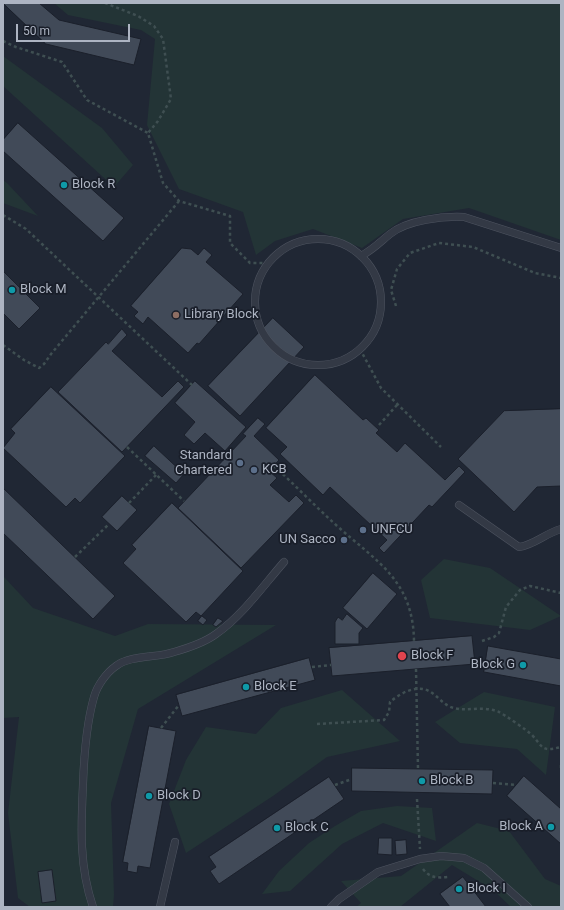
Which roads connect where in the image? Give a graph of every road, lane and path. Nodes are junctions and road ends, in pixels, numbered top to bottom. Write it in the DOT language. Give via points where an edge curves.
graph roads {
  1 [pos="105,3"];
  2 [pos="3,41"];
  3 [pos="148,133"];
  4 [pos="179,201"];
  5 [pos="3,214"];
  6 [pos="561,248"];
  7 [pos="361,256"];
  8 [pos="267,263"];
  9 [pos="561,278"];
  10 [pos="98,297"];
  11 [pos="396,306"];
  12 [pos="3,345"];
  13 [pos="360,349"];
  14 [pos="192,385"];
  15 [pos="397,405"];
  16 [pos="379,424"];
  17 [pos="127,447"];
  18 [pos="441,447"];
  19 [pos="274,466"];
  20 [pos="156,475"];
  21 [pos="184,501"];
  22 [pos="129,503"];
  23 [pos="459,505"];
  24 [pos="109,524"];
  25 [pos="561,529"];
  26 [pos="75,557"];
  27 [pos="284,562"];
  28 [pos="561,593"];
  29 [pos="414,641"];
  30 [pos="482,641"];
  31 [pos="331,665"];
  32 [pos="312,667"];
  33 [pos="416,669"];
  34 [pos="179,705"];
  35 [pos="316,724"];
  36 [pos="161,728"];
  37 [pos="561,748"];
  38 [pos="561,765"];
  39 [pos="418,769"];
  40 [pos="561,770"];
  41 [pos="352,779"];
  42 [pos="493,783"];
  43 [pos="335,785"];
  44 [pos="516,785"];
  45 [pos="417,799"];
  46 [pos="174,842"];
  47 [pos="420,859"];
  48 [pos="448,877"];
  49 [pos="93,907"];
  50 [pos="160,907"];
  51 [pos="331,907"];
  52 [pos="528,907"];
  1 -- 3 [label="path" via="138,16 154,26 163,39 171,98"];
  2 -- 3 [label="path" via="62,62 87,100"];
  3 -- 4 [label="path" via="163,183"];
  4 -- 8 [label="path" via="230,216 230,242 250,263"];
  4 -- 10 [label="path"];
  5 -- 10 [label="path" via="26,229"];
  6 -- 7 [label="lane" via="464,217 449,216 421,220 392,232 377,247"];
  7 -- 8 [label="lane" via="342,244 313,238 295,242"];
  7 -- 13 [label="lane" via="371,267 381,294 380,315 373,334"];
  8 -- 13 [label="lane" via="258,278 255,314 261,331 272,346 293,360 305,364 325,365 343,360"];
  9 -- 11 [label="path" via="536,273 473,247 439,243 410,253 397,269 391,290"];
  10 -- 12 [label="path" via="39,368"];
  10 -- 14 [label="path"];
  13 -- 15 [label="path" via="381,388"];
  15 -- 16 [label="path"];
  15 -- 18 [label="path"];
  17 -- 20 [label="path"];
  19 -- 29 [label="path" via="396,579 411,610"];
  20 -- 21 [label="path"];
  20 -- 22 [label="path"];
  23 -- 25 [label="lane" via="519,547"];
  24 -- 26 [label="path"];
  27 -- 49 [label="lane" via="240,613 215,634 174,652 127,660 116,666 103,679 94,697 87,737 81,836 87,888"];
  28 -- 30 [label="path" via="530,586 520,590 506,607 499,633"];
  31 -- 32 [label="path"];
  33 -- 39 [label="path, bridge"];
  34 -- 36 [label="path"];
  35 -- 37 [label="path" via="384,720 389,712 390,702 398,695 423,689 454,708 481,708 499,712 532,734 541,748"];
  38 -- 40 [label="path"];
  41 -- 43 [label="path"];
  42 -- 44 [label="path"];
  45 -- 47 [label="path"];
  46 -- 50 [label="lane"];
  47 -- 48 [label="path" via="427,874 436,878"];
  47 -- 51 [label="lane" via="378,872"];
  47 -- 52 [label="lane" via="441,856 464,858 484,868"];
}
